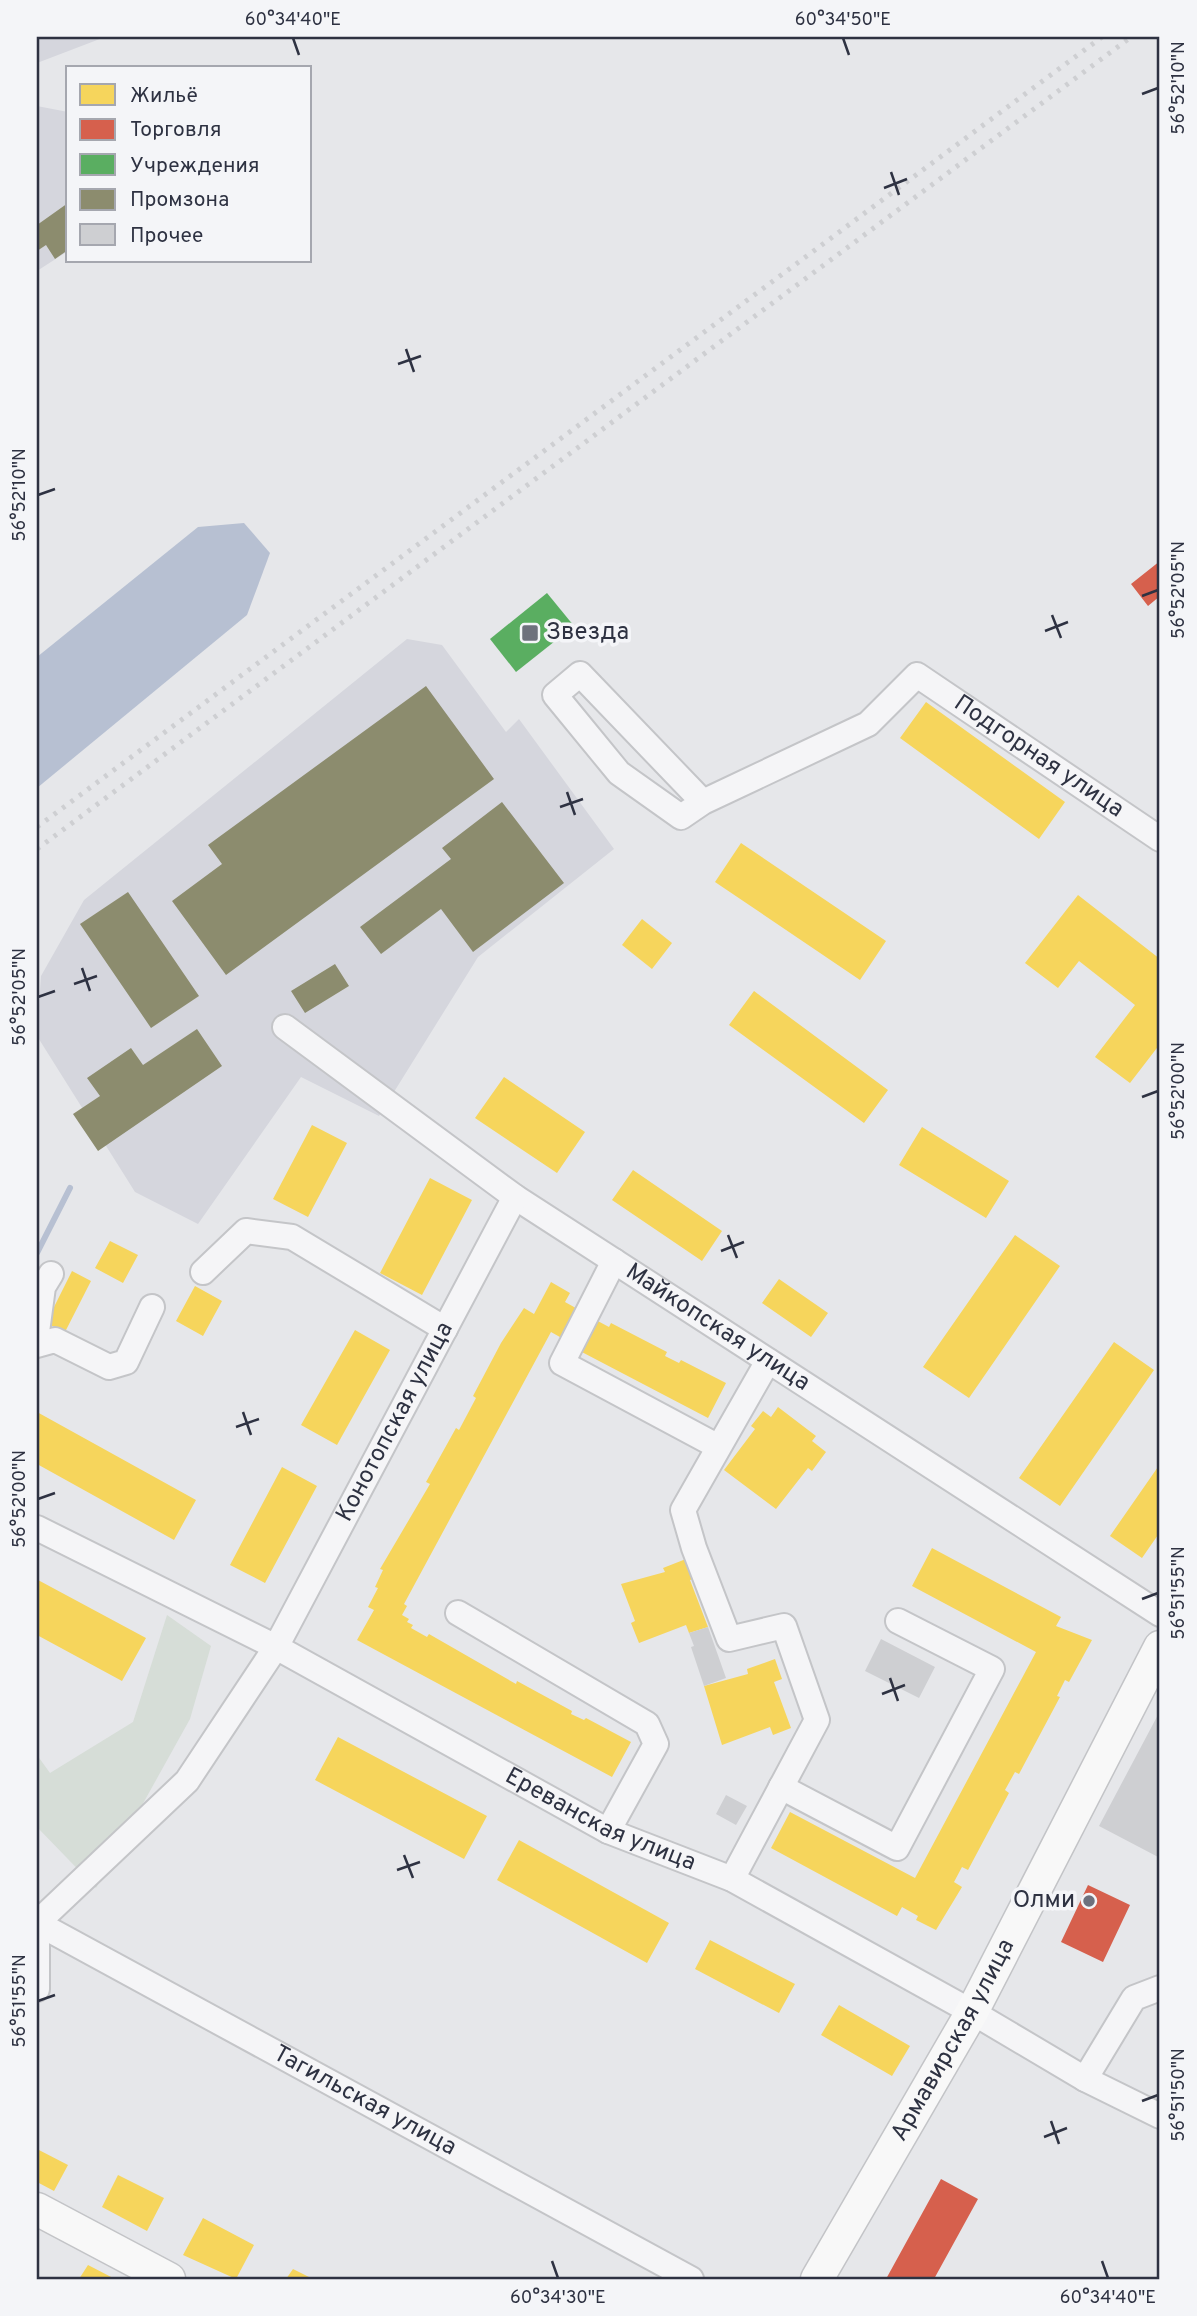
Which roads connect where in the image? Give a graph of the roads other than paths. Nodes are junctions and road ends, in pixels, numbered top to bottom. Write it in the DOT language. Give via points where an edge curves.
graph roads {
  1 [pos="703,802"];
  2 [pos="1160,839"];
  3 [pos="285,1027"];
  4 [pos="515,1197"];
  5 [pos="614,1261"];
  6 [pos="203,1272"];
  7 [pos="51,1274"];
  8 [pos="152,1307"];
  9 [pos="445,1329"];
  10 [pos="37,1332"];
  11 [pos="37,1345"];
  12 [pos="768,1360"];
  13 [pos="717,1446"];
  14 [pos="37,1528"];
  15 [pos="458,1613"];
  16 [pos="1160,1614"];
  17 [pos="898,1621"];
  18 [pos="276,1647"];
  19 [pos="1160,1647"];
  20 [pos="781,1787"];
  21 [pos="608,1831"];
  22 [pos="732,1879"];
  23 [pos="37,1923"];
  24 [pos="1160,1988"];
  25 [pos="37,1989"];
  26 [pos="972,2012"];
  27 [pos="1085,2079"];
  28 [pos="1160,2116"];
  29 [pos="37,2209"];
  30 [pos="169,2279"];
  31 [pos="691,2279"];
  32 [pos="817,2279"];
  1 -- 1 [label="street" via="681,817 619,774 555,695 580,674"];
  1 -- 2 [label="street, Подгорная улица" via="868,724 917,675"];
  3 -- 4 [label="street, Майкопская улица"];
  4 -- 5 [label="street, Майкопская улица"];
  4 -- 9 [label="street, Конотопская улица"];
  5 -- 12 [label="street, Майкопская улица"];
  5 -- 13 [label="street" via="562,1363"];
  6 -- 9 [label="street" via="246,1231 292,1237"];
  7 -- 10 [label="street" via="43,1287"];
  8 -- 11 [label="street" via="126,1362 109,1367 55,1339"];
  9 -- 18 [label="street, Конотопская улица"];
  12 -- 13 [label="street"];
  12 -- 16 [label="street, Майкопская улица"];
  13 -- 20 [label="street" via="683,1510 694,1548 729,1639 784,1626 817,1720"];
  14 -- 18 [label="street, Ереванская улица"];
  15 -- 21 [label="street" via="648,1724 656,1744"];
  17 -- 20 [label="street" via="992,1669 897,1848"];
  18 -- 21 [label="street, Ереванская улица"];
  18 -- 23 [label="street, Конотопская улица" via="187,1781"];
  19 -- 26 [label="main road, Армавирская улица"];
  20 -- 22 [label="street"];
  21 -- 22 [label="street, Ереванская улица"];
  22 -- 26 [label="street, Ереванская улица"];
  23 -- 25 [label="street"];
  23 -- 31 [label="street, Тагильская улица"];
  24 -- 27 [label="street" via="1134,1998"];
  26 -- 27 [label="street, Ереванская улица"];
  26 -- 32 [label="main road, Армавирская улица"];
  27 -- 28 [label="street, Ереванская улица"];
  29 -- 30 [label="main road"];
}
